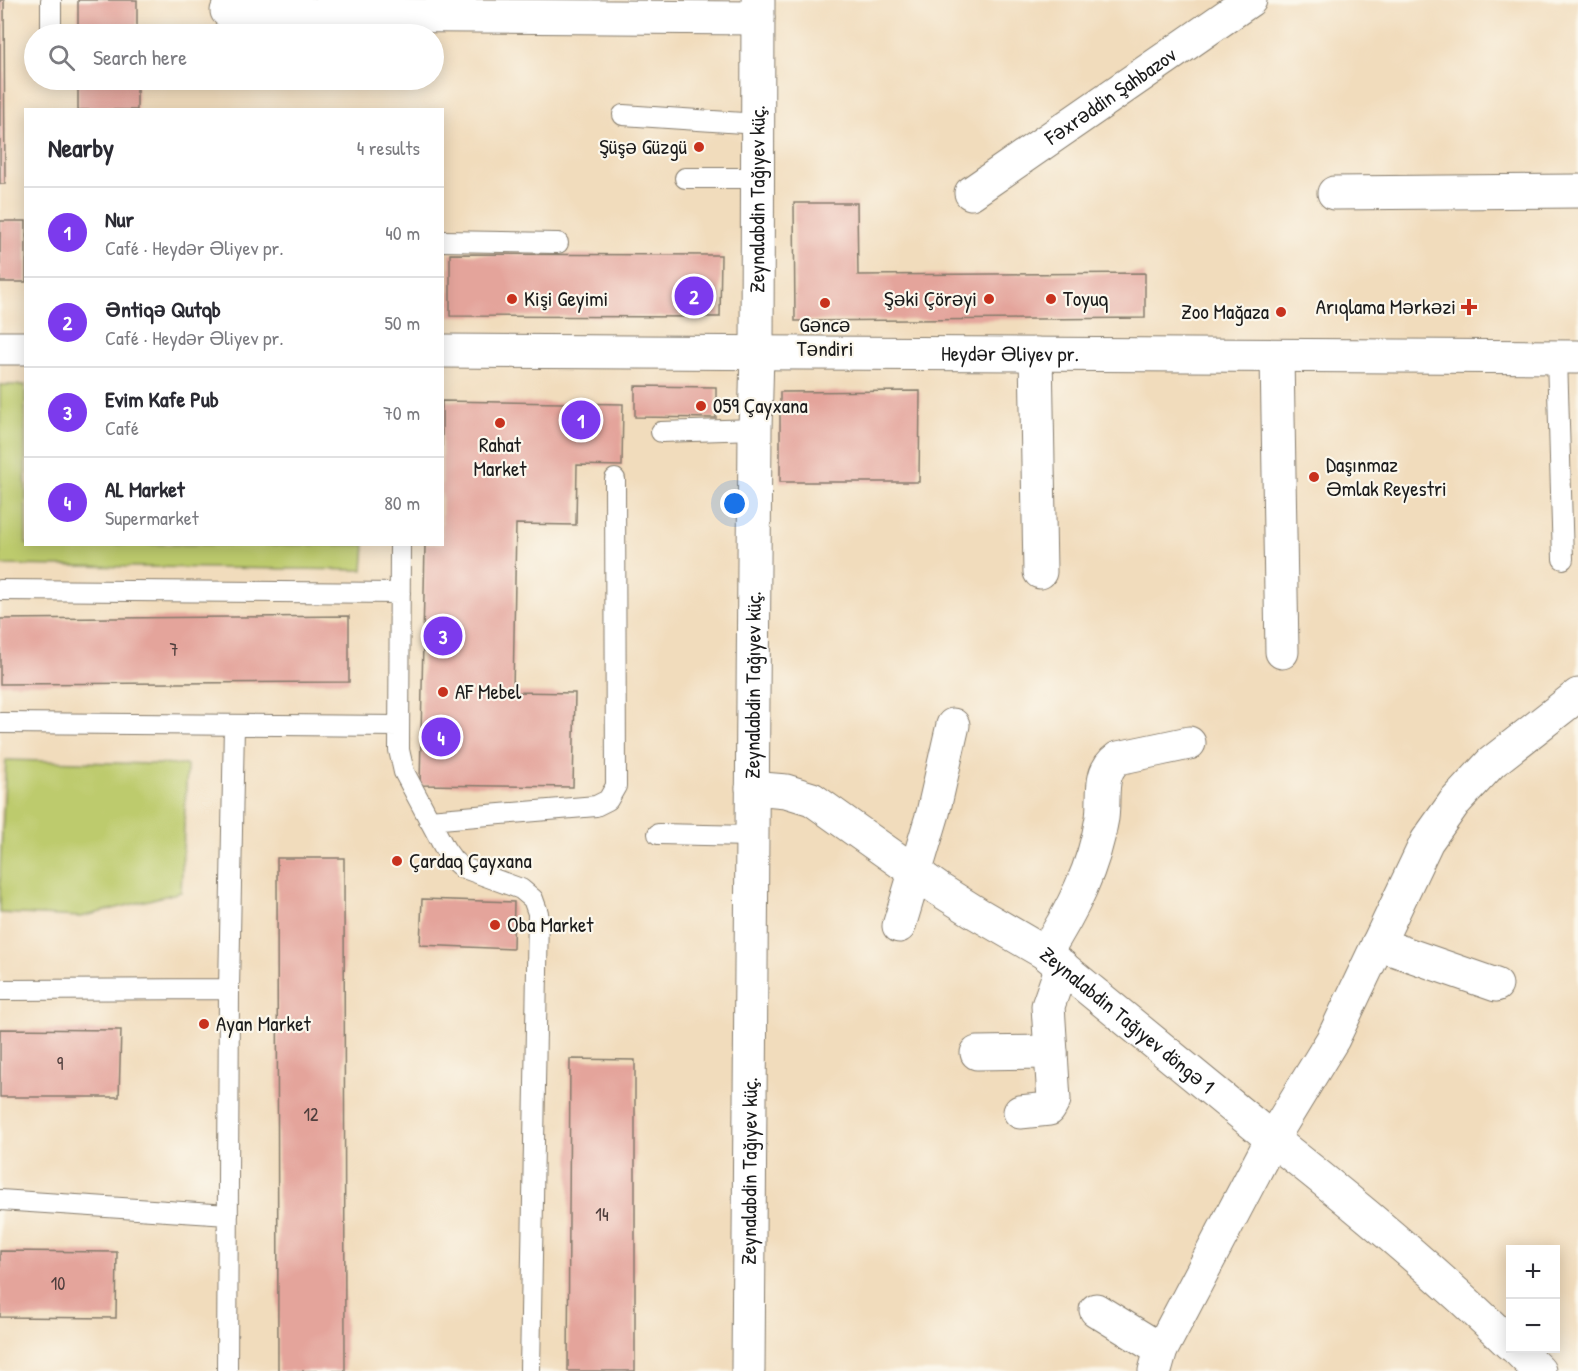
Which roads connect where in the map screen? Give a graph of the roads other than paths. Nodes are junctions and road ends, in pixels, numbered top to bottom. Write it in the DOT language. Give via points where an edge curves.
graph roads {
  1 [pos="51,0"];
  2 [pos="1250,0"];
  3 [pos="320,7"];
  4 [pos="758,9"];
  5 [pos="226,11"];
  6 [pos="51,24"];
  7 [pos="623,115"];
  8 [pos="758,124"];
  9 [pos="685,178"];
  10 [pos="758,178"];
  11 [pos="1578,191"];
  12 [pos="971,193"];
  13 [pos="1334,193"];
  14 [pos="444,241"];
  15 [pos="558,243"];
  16 [pos="0,348"];
  17 [pos="24,348"];
  18 [pos="444,351"];
  19 [pos="758,353"];
  20 [pos="1036,354"];
  21 [pos="1277,356"];
  22 [pos="1568,357"];
  23 [pos="755,429"];
  24 [pos="661,432"];
  25 [pos="615,479"];
  26 [pos="400,546"];
  27 [pos="1563,559"];
  28 [pos="1040,572"];
  29 [pos="0,590"];
  30 [pos="400,594"];
  31 [pos="1282,652"];
  32 [pos="1578,695"];
  33 [pos="0,723"];
  34 [pos="234,725"];
  35 [pos="953,725"];
  36 [pos="399,726"];
  37 [pos="1189,743"];
  38 [pos="752,788"];
  39 [pos="429,820"];
  40 [pos="658,834"];
  41 [pos="751,836"];
  42 [pos="915,872"];
  43 [pos="899,926"];
  44 [pos="1378,944"];
  45 [pos="1054,960"];
  46 [pos="1497,985"];
  47 [pos="229,989"];
  48 [pos="0,990"];
  49 [pos="1051,1052"];
  50 [pos="976,1053"];
  51 [pos="1020,1112"];
  52 [pos="1272,1139"];
  53 [pos="0,1200"];
  54 [pos="228,1215"];
  55 [pos="1096,1310"];
  56 [pos="1506,1340"];
  57 [pos="1521,1353"];
  58 [pos="1158,1361"];
  59 [pos="227,1371"];
  60 [pos="530,1371"];
  61 [pos="749,1371"];
  62 [pos="1539,1371"];
  1 -- 6 [label="lane"];
  2 -- 12 [label="street, Fəxrəddin Şahbazov"];
  3 -- 4 [label="street"];
  3 -- 5 [label="street"];
  4 -- 8 [label="street, Zeynalabdin Tağıyev küç."];
  7 -- 8 [label="lane"];
  8 -- 10 [label="street, Zeynalabdin Tağıyev küç."];
  9 -- 10 [label="lane"];
  10 -- 19 [label="street, Zeynalabdin Tağıyev küç."];
  11 -- 13 [label="street"];
  14 -- 15 [label="lane"];
  16 -- 17 [label="street"];
  18 -- 19 [label="street, Heydər Əliyev pr."];
  19 -- 20 [label="street, Heydər Əliyev pr."];
  19 -- 23 [label="street, Zeynalabdin Tağıyev küç."];
  20 -- 21 [label="street, Heydər Əliyev pr."];
  20 -- 28 [label="street"];
  21 -- 22 [label="street, Heydər Əliyev pr."];
  21 -- 31 [label="street"];
  22 -- 27 [label="lane"];
  23 -- 24 [label="lane"];
  23 -- 38 [label="street, Zeynalabdin Tağıyev küç."];
  25 -- 39 [label="lane" via="616,786 609,800 596,806"];
  26 -- 30 [label="lane"];
  29 -- 30 [label="lane"];
  30 -- 36 [label="lane"];
  32 -- 44 [label="street" via="1491,763 1454,803 1427,841"];
  33 -- 34 [label="lane"];
  34 -- 36 [label="lane"];
  34 -- 47 [label="lane"];
  35 -- 42 [label="street"];
  36 -- 39 [label="lane" via="404,772"];
  37 -- 45 [label="street" via="1118,758 1109,765 1093,859"];
  38 -- 41 [label="street, Zeynalabdin Tağıyev küç."];
  38 -- 42 [label="street, Zeynalabdin Tağıyev döngə 1" via="786,791 812,799"];
  39 -- 60 [label="lane" via="461,867 521,889 533,899 538,913"];
  40 -- 41 [label="lane"];
  41 -- 61 [label="street, Zeynalabdin Tağıyev küç."];
  42 -- 43 [label="street"];
  42 -- 45 [label="street, Zeynalabdin Tağıyev döngə 1"];
  44 -- 46 [label="street"];
  44 -- 52 [label="street" via="1333,1039"];
  45 -- 49 [label="street" via="1048,1006"];
  45 -- 52 [label="street, Zeynalabdin Tağıyev döngə 1"];
  47 -- 48 [label="lane"];
  47 -- 54 [label="lane"];
  49 -- 50 [label="street"];
  49 -- 51 [label="street" via="1054,1100 1049,1109"];
  52 -- 56 [label="street, Zeynalabdin Tağıyev döngə 1" via="1352,1202"];
  52 -- 58 [label="street"];
  53 -- 54 [label="lane"];
  54 -- 59 [label="lane"];
  55 -- 58 [label="street"];
  57 -- 62 [label="street"];
}
